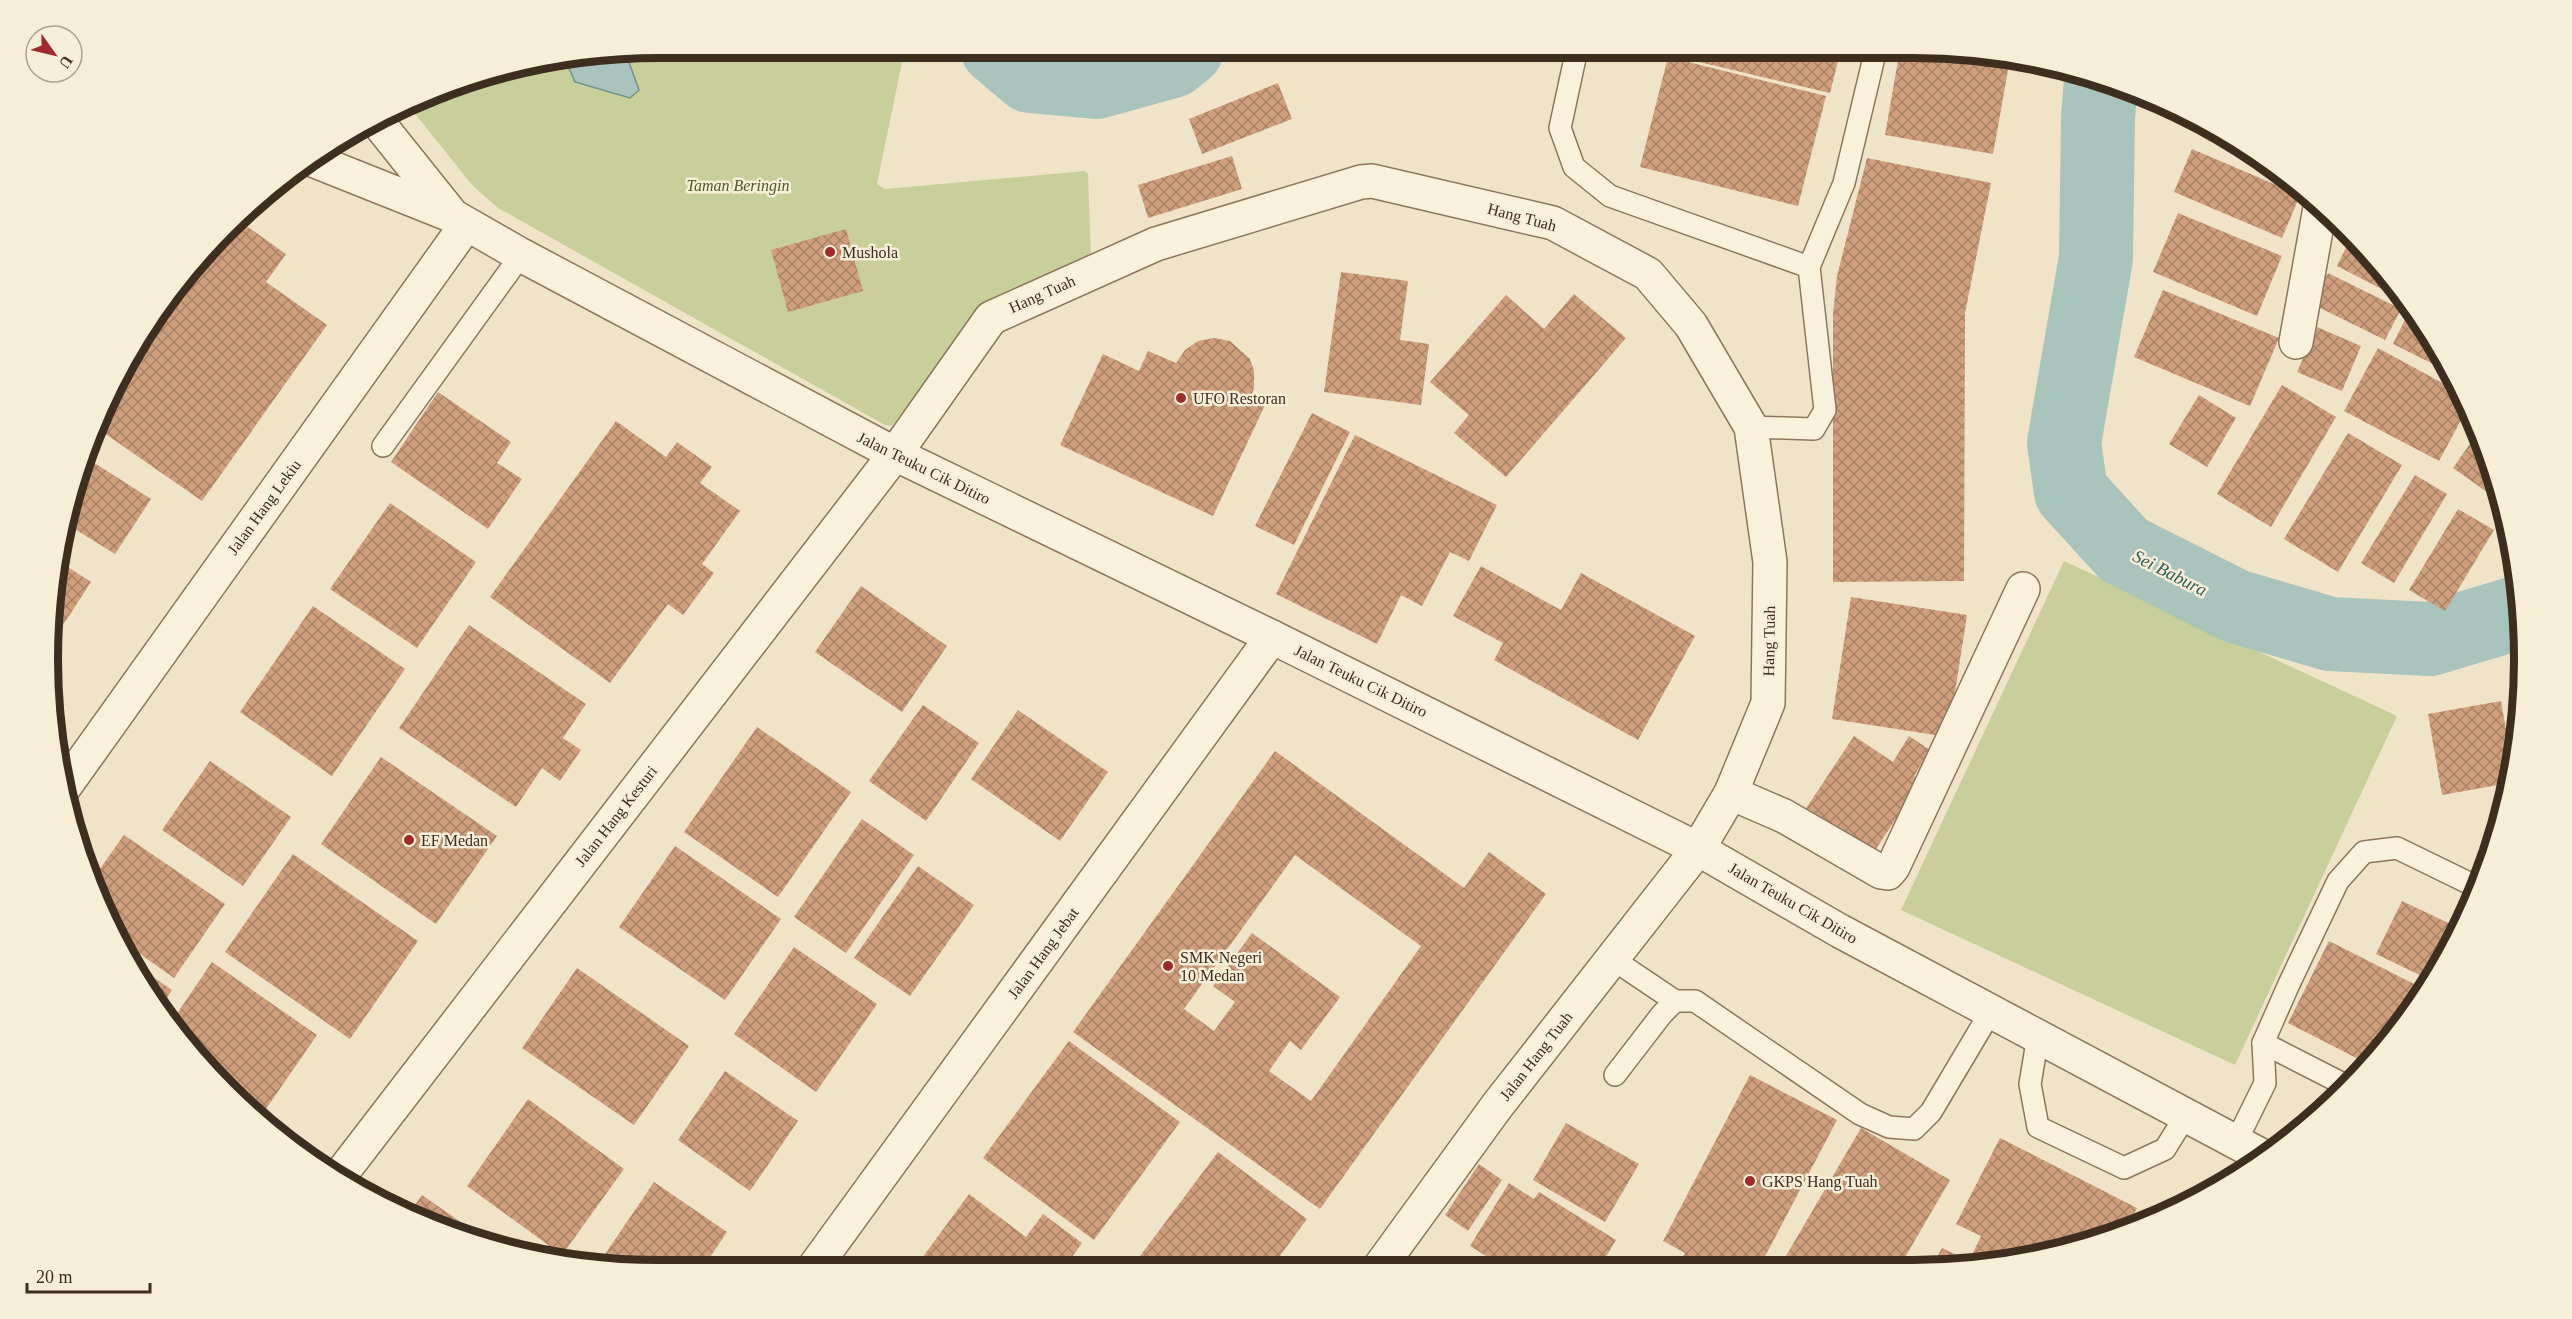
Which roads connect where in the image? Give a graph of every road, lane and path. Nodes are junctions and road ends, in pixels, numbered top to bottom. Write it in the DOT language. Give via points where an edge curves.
graph roads {
  1 [pos="1575,58"];
  2 [pos="1874,58"];
  3 [pos="382,127"];
  4 [pos="321,164"];
  5 [pos="2318,217"];
  6 [pos="460,221"];
  7 [pos="521,255"];
  8 [pos="1809,267"];
  9 [pos="2296,342"];
  10 [pos="1751,427"];
  11 [pos="384,446"];
  12 [pos="895,454"];
  13 [pos="2023,589"];
  14 [pos="1272,637"];
  15 [pos="70,778"];
  16 [pos="1731,793"];
  17 [pos="1698,849"];
  18 [pos="2470,884"];
  19 [pos="1611,958"];
  20 [pos="1676,1001"];
  21 [pos="1991,1011"];
  22 [pos="2037,1036"];
  23 [pos="2263,1043"];
  24 [pos="1615,1075"];
  25 [pos="2339,1082"];
  26 [pos="2186,1115"];
  27 [pos="2250,1149"];
  28 [pos="344,1170"];
  29 [pos="820,1260"];
  30 [pos="1385,1260"];
  1 -- 8 [label="lane" via="1560,128 1574,166 1610,196"];
  2 -- 8 [label="lane" via="1844,183"];
  3 -- 6 [label="street, Jalan Teuku Cik Ditiro"];
  4 -- 6 [label="street, Jalan Teuku Cik Ditiro"];
  5 -- 9 [label="street"];
  6 -- 7 [label="street, Jalan Teuku Cik Ditiro"];
  6 -- 15 [label="street, Jalan Hang Lekiu"];
  7 -- 11 [label="lane"];
  7 -- 12 [label="street, Jalan Teuku Cik Ditiro"];
  8 -- 10 [label="lane" via="1825,410 1822,420 1815,429"];
  10 -- 12 [label="street, Hang Tuah" via="1691,325 1648,274 1552,223 1372,181 1156,244 1000,313 985,325"];
  10 -- 16 [label="street, Hang Tuah" via="1770,562 1768,703"];
  12 -- 14 [label="street, Jalan Teuku Cik Ditiro"];
  12 -- 28 [label="street, Jalan Hang Kesturi"];
  13 -- 16 [label="street" via="1888,873 1784,816"];
  14 -- 17 [label="street, Jalan Teuku Cik Ditiro"];
  14 -- 29 [label="street, Jalan Hang Jebat"];
  16 -- 17 [label="street, Hang Tuah"];
  17 -- 19 [label="street, Jalan Hang Tuah"];
  17 -- 21 [label="street, Jalan Teuku Cik Ditiro" via="1840,931"];
  18 -- 23 [label="lane" via="2397,848 2364,852 2338,881"];
  19 -- 20 [label="lane"];
  19 -- 30 [label="street, Jalan Hang Tuah"];
  20 -- 21 [label="lane" via="1695,1001 1860,1114 1890,1127 1914,1129 1931,1112"];
  20 -- 24 [label="lane"];
  21 -- 22 [label="street, Jalan Teuku Cik Ditiro"];
  22 -- 26 [label="street, Jalan Teuku Cik Ditiro"];
  22 -- 26 [label="lane" via="2030,1084 2038,1127 2124,1168 2165,1149"];
  23 -- 25 [label="lane"];
  23 -- 27 [label="lane" via="2265,1083"];
  26 -- 27 [label="street, Jalan Teuku Cik Ditiro"];
}
